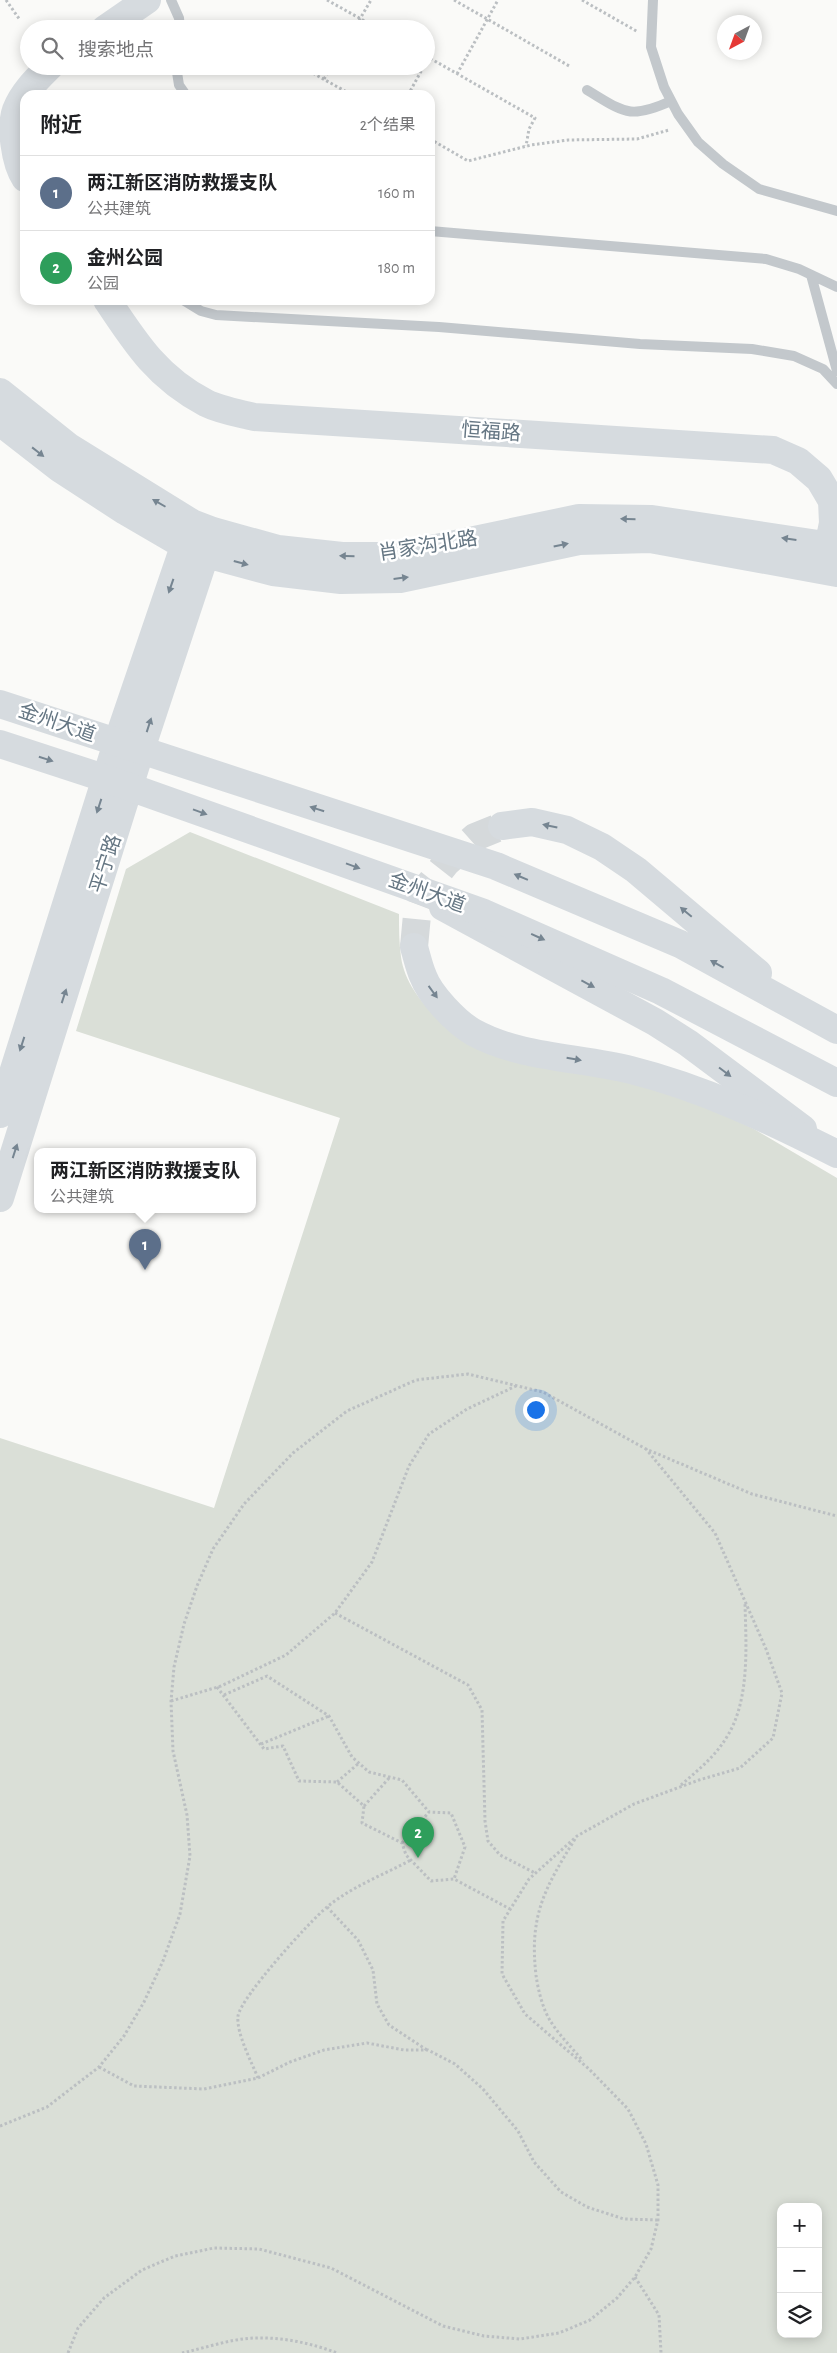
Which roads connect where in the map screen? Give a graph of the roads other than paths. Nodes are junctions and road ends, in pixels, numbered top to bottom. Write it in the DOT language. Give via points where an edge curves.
graph roads {
  1 [pos="147,0"];
  2 [pos="171,0"];
  3 [pos="654,0"];
  4 [pos="118,20"];
  5 [pos="179,20"];
  6 [pos="41,75"];
  7 [pos="177,75"];
  8 [pos="27,90"];
  9 [pos="182,90"];
  10 [pos="587,90"];
  11 [pos="671,101"];
  12 [pos="20,104"];
  13 [pos="20,164"];
  14 [pos="837,211"];
  15 [pos="435,231"];
  16 [pos="811,274"];
  17 [pos="837,287"];
  18 [pos="110,305"];
  19 [pos="190,305"];
  20 [pos="837,370"];
  21 [pos="837,384"];
  22 [pos="0,392"];
  23 [pos="0,422"];
  24 [pos="199,538"];
  25 [pos="832,559"];
  26 [pos="0,704"];
  27 [pos="0,744"];
  28 [pos="129,748"];
  29 [pos="119,783"];
  30 [pos="502,826"];
  31 [pos="390,880"];
  32 [pos="414,947"];
  33 [pos="803,1011"];
  34 [pos="837,1030"];
  35 [pos="837,1083"];
  36 [pos="0,1114"];
  37 [pos="837,1153"];
  38 [pos="0,1198"];
  1 -- 4 [label="main road"];
  2 -- 5 [label="lane"];
  3 -- 11 [label="lane" via="651,47"];
  6 -- 8 [label="main road"];
  7 -- 9 [label="lane"];
  10 -- 11 [label="lane" via="620,110 636,113"];
  11 -- 14 [label="lane" via="698,142 759,189"];
  12 -- 13 [label="main road" via="16,111 14,147"];
  15 -- 16 [label="lane" via="766,259"];
  16 -- 17 [label="lane"];
  16 -- 20 [label="lane"];
  18 -- 25 [label="main road, 恒福路" via="140,349 171,382 208,404 254,417 773,450 798,461 819,479 832,501"];
  19 -- 21 [label="lane" via="201,312 216,315 430,326 640,344 752,349 794,356 823,369"];
  24 -- 22 [label="main road, 肖家沟北路, one-way" via="69,447"];
  23 -- 24 [label="main road, 肖家沟北路, one-way" via="67,473 125,511"];
  24 -- 25 [label="main road, 肖家沟北路" via="342,556 398,556 579,518 652,519"];
  24 -- 28 [label="main road, 平宁路"];
  26 -- 28 [label="main road, 金州大道"];
  27 -- 29 [label="main road, 金州大道, one-way"];
  28 -- 29 [label="main road, 平宁路"];
  33 -- 28 [label="main road, 金州大道, one-way" via="680,944 496,866"];
  29 -- 31 [label="main road, 金州大道, one-way"];
  29 -- 36 [label="main road, 平宁路, one-way"];
  38 -- 29 [label="main road, 平宁路, one-way"];
  33 -- 30 [label="main road, one-way" via="636,870 602,847 567,830 532,822"];
  31 -- 35 [label="main road, 金州大道, one-way" via="484,913 661,991"];
  31 -- 37 [label="main road, one-way" via="655,1022"];
  32 -- 37 [label="main road, one-way" via="423,978 446,1010 472,1031 509,1046 630,1069 687,1086 763,1116"];
  33 -- 34 [label="main road, 金州大道"];
}
